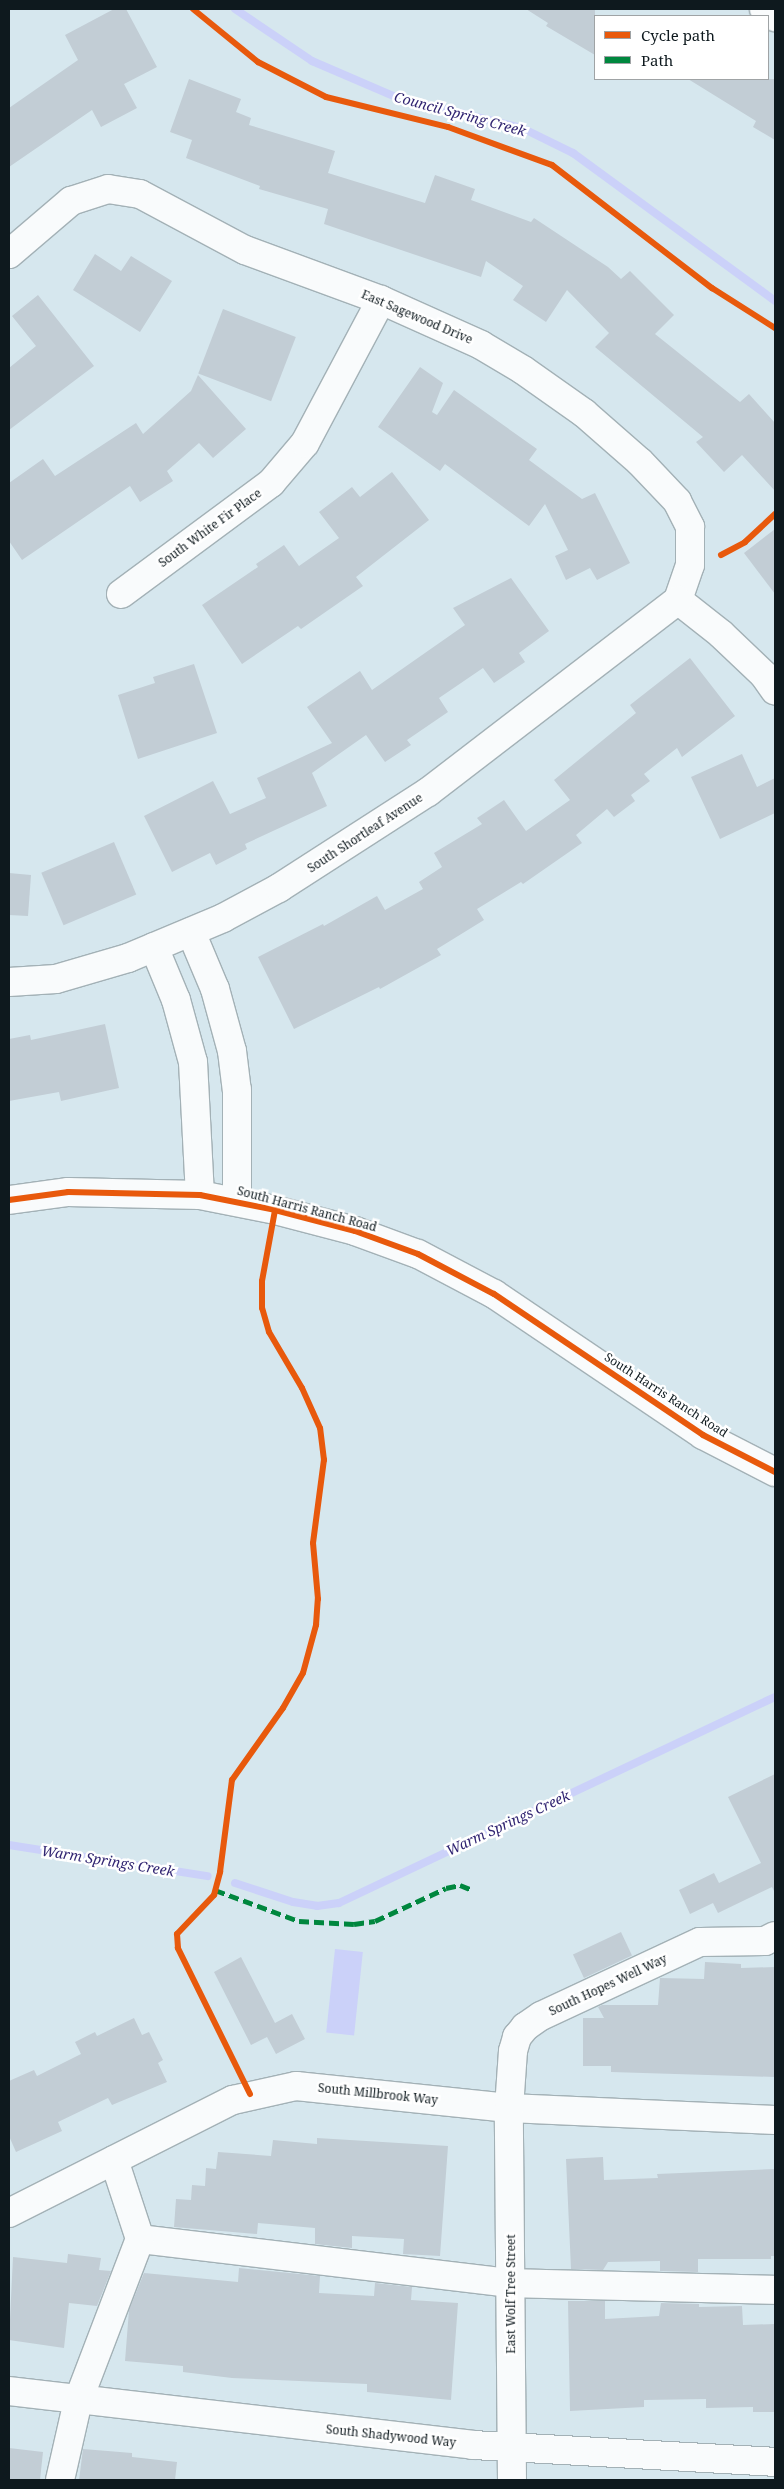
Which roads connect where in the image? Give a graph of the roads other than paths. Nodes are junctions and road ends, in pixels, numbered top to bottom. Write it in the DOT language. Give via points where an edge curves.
graph roads {
  1 [pos="764,9"];
  2 [pos="775,16"];
  3 [pos="9,254"];
  4 [pos="381,300"];
  5 [pos="121,594"];
  6 [pos="678,600"];
  7 [pos="775,691"];
  8 [pos="191,932"];
  9 [pos="154,947"];
  10 [pos="9,982"];
  11 [pos="200,1196"];
  12 [pos="9,1200"];
  13 [pos="237,1201"];
  14 [pos="775,1472"];
  15 [pos="772,1940"];
  16 [pos="509,2108"];
  17 [pos="775,2120"];
  18 [pos="114,2160"];
  19 [pos="9,2213"];
  20 [pos="140,2239"];
  21 [pos="511,2284"];
  22 [pos="775,2290"];
  23 [pos="9,2391"];
  24 [pos="78,2401"];
  25 [pos="512,2448"];
  26 [pos="775,2462"];
  27 [pos="60,2480"];
  28 [pos="512,2480"];
  1 -- 2 [label="street"];
  3 -- 4 [label="street, East Sagewood Drive" via="71,201 108,189 140,194 245,250"];
  4 -- 5 [label="street, South White Fir Place" via="305,443 271,482"];
  4 -- 6 [label="street, East Sagewood Drive" via="448,328 523,370 584,413 640,462 677,501 690,527 690,564"];
  6 -- 7 [label="street" via="721,634 764,675"];
  6 -- 8 [label="street, South Shortleaf Avenue" via="428,792 279,888"];
  8 -- 9 [label="street, South Shortleaf Avenue"];
  8 -- 13 [label="street" via="215,989 232,1051 237,1090"];
  9 -- 10 [label="street, South Shortleaf Avenue" via="56,979"];
  9 -- 11 [label="street" via="176,1000 193,1062"];
  11 -- 12 [label="street, South Harris Ranch Road" via="68,1192"];
  11 -- 13 [label="street, South Harris Ranch Road"];
  13 -- 14 [label="street, South Harris Ranch Road" via="355,1231 418,1254 494,1294 703,1435"];
  15 -- 16 [label="street, South Hopes Well Way" via="700,1942 524,2027 513,2051"];
  16 -- 17 [label="street, South Millbrook Way"];
  16 -- 18 [label="street, South Millbrook Way" via="296,2086 233,2100"];
  16 -- 21 [label="street, East Wolf Tree Street"];
  18 -- 19 [label="street, South Millbrook Way"];
  18 -- 20 [label="street"];
  20 -- 21 [label="street"];
  20 -- 24 [label="street"];
  21 -- 22 [label="street"];
  21 -- 25 [label="street, East Wolf Tree Street"];
  23 -- 24 [label="street, South Shadywood Way"];
  24 -- 25 [label="street, South Shadywood Way"];
  24 -- 27 [label="street"];
  25 -- 26 [label="street, South Shadywood Way"];
  25 -- 28 [label="street, East Wolf Tree Street"];
}
